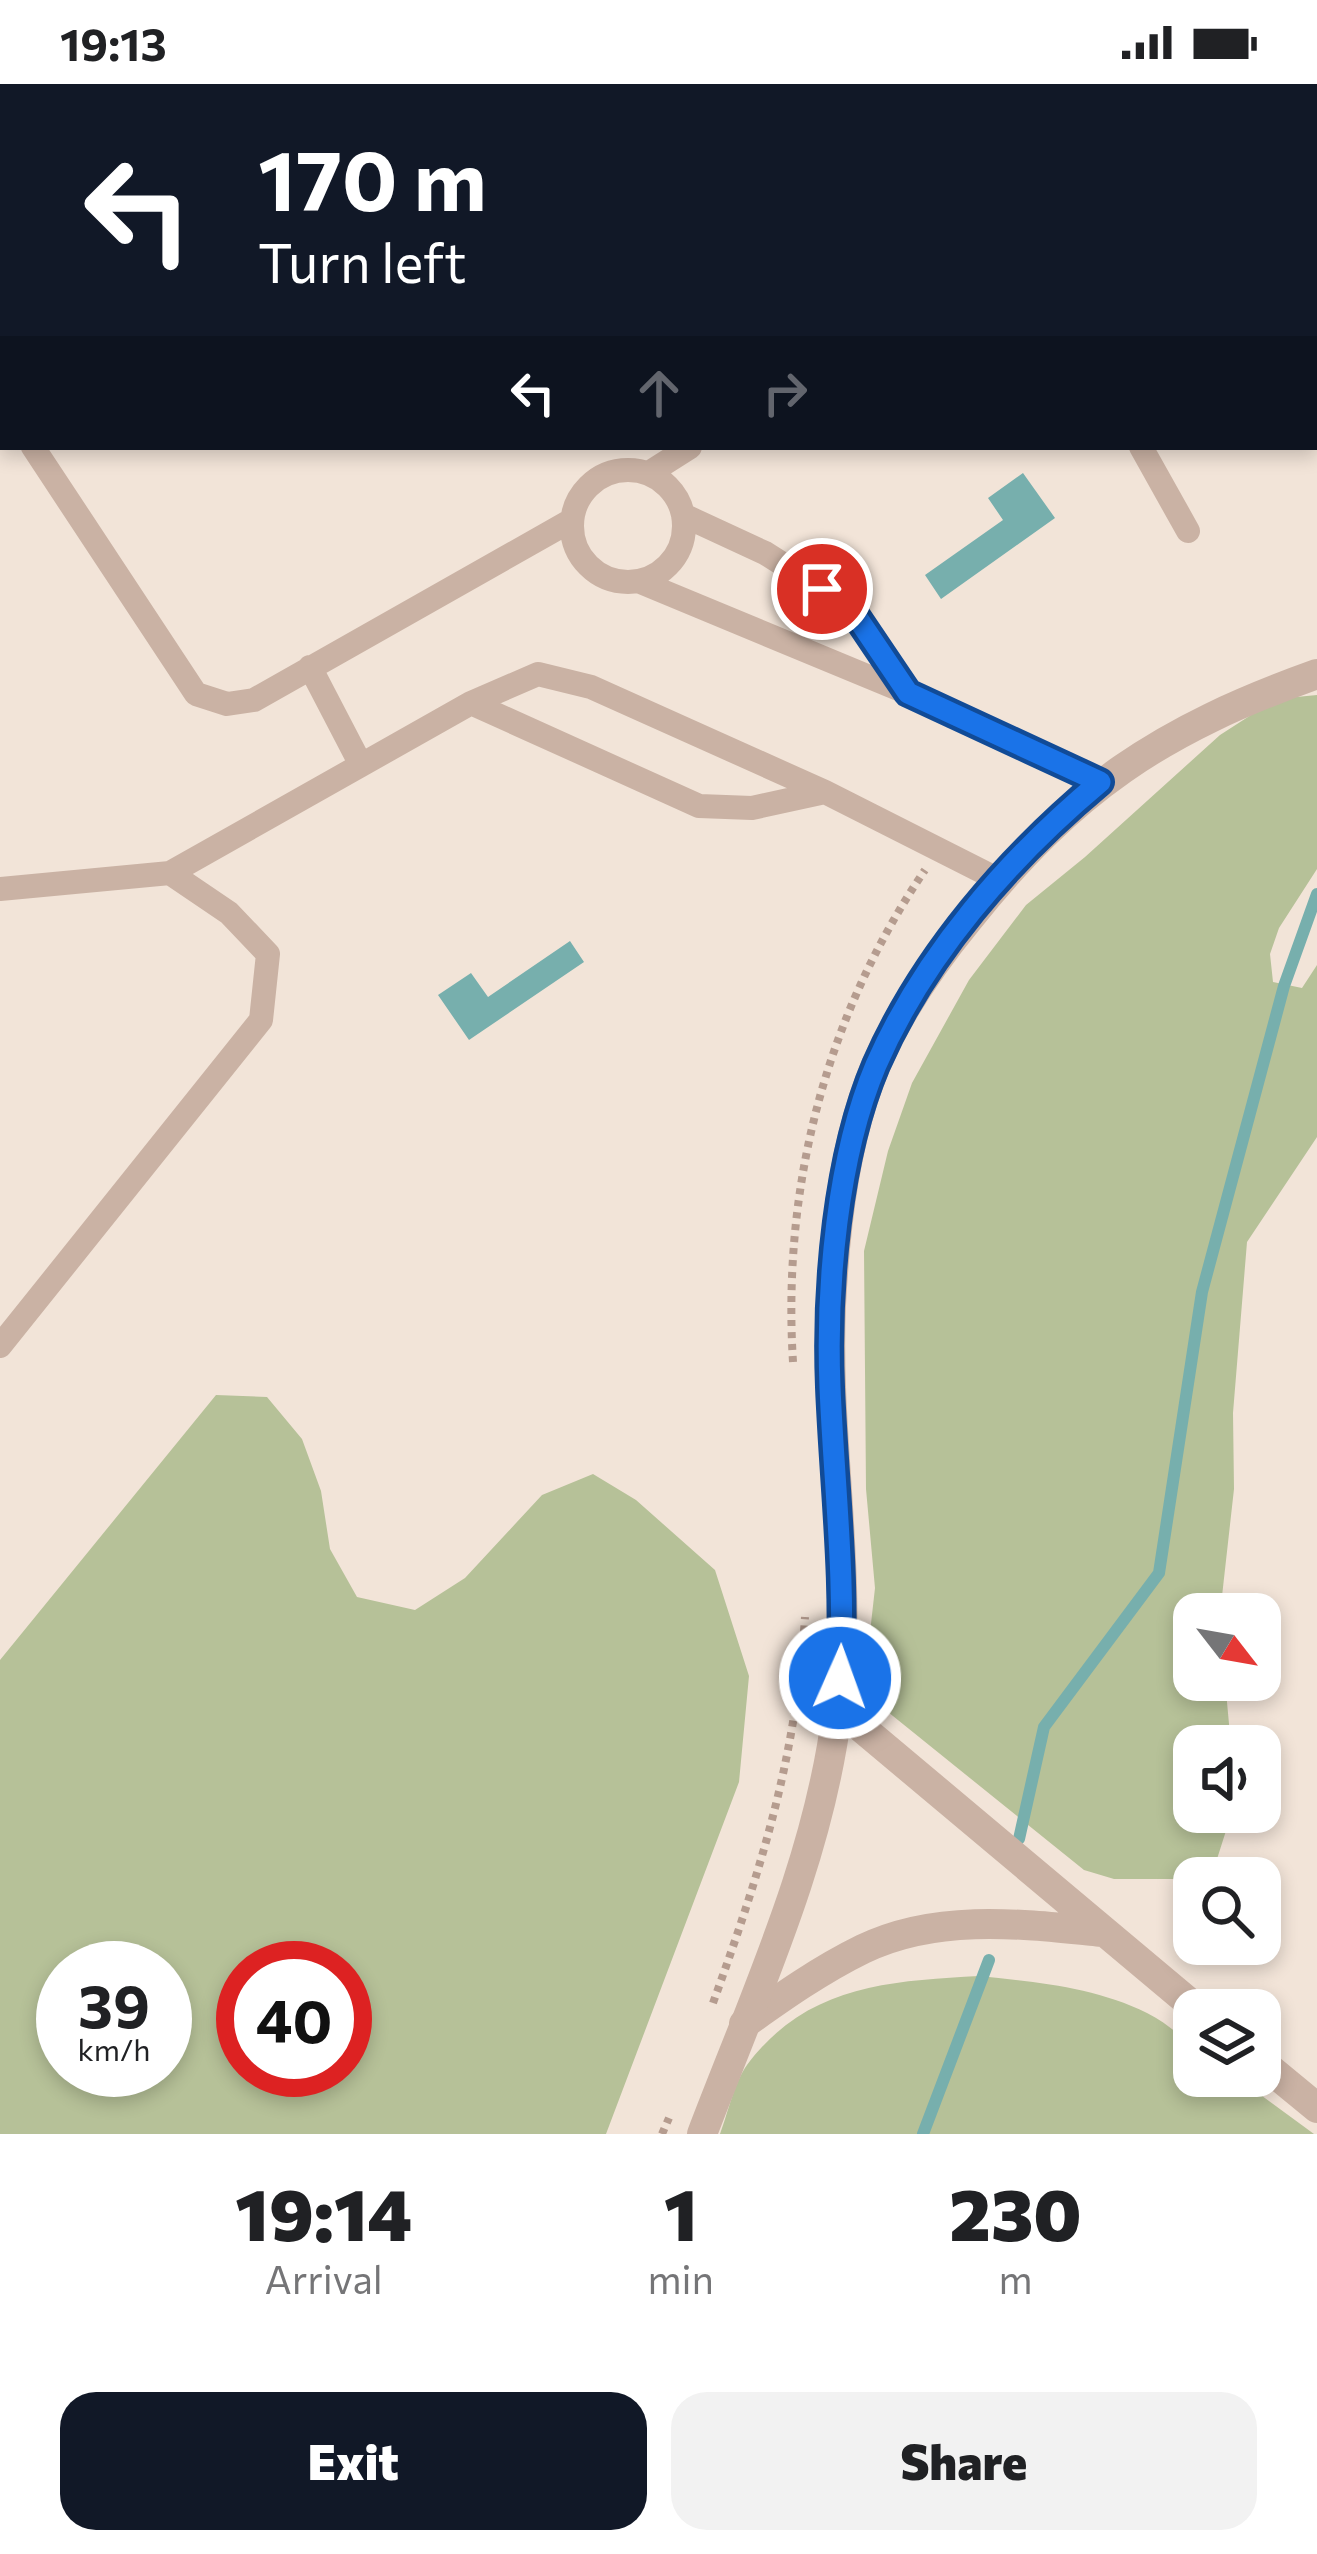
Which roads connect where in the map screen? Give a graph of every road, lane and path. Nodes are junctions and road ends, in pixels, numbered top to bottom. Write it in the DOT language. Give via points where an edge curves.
graph roads {
  1 [pos="39,450"];
  2 [pos="685,450"];
  3 [pos="1143,450"];
  4 [pos="649,473"];
  5 [pos="683,515"];
  6 [pos="572,520"];
  7 [pos="1188,530"];
  8 [pos="638,581"];
  9 [pos="310,668"];
  10 [pos="1317,674"];
  11 [pos="908,693"];
  12 [pos="471,703"];
  13 [pos="361,765"];
  14 [pos="1100,782"];
  15 [pos="825,792"];
  16 [pos="939,849"];
  17 [pos="170,873"];
  18 [pos="999,880"];
  19 [pos="0,889"];
  20 [pos="0,1346"];
  21 [pos="793,1369"];
  22 [pos="805,1597"];
  23 [pos="838,1708"];
  24 [pos="1102,1932"];
  25 [pos="1173,1990"];
  26 [pos="710,2013"];
  27 [pos="744,2024"];
  28 [pos="1281,2078"];
  29 [pos="1317,2108"];
  30 [pos="670,2114"];
  31 [pos="662,2134"];
  32 [pos="701,2134"];
  1 -- 9 [label="lane" via="196,694 227,704 254,700"];
  2 -- 4 [label="lane"];
  3 -- 7 [label="lane"];
  4 -- 5 [label="lane" via="665,483"];
  4 -- 6 [label="lane" via="598,478"];
  5 -- 8 [label="lane" via="678,551"];
  5 -- 11 [label="lane" via="765,553 850,607"];
  6 -- 8 [label="lane" via="589,566"];
  6 -- 9 [label="lane"];
  8 -- 11 [label="lane"];
  9 -- 13 [label="lane"];
  10 -- 14 [label="street" via="1236,703"];
  11 -- 14 [label="lane"];
  12 -- 13 [label="lane"];
  12 -- 15 [label="lane" via="699,806 752,808"];
  12 -- 15 [label="lane" via="538,674 574,683"];
  13 -- 17 [label="lane"];
  14 -- 18 [label="street"];
  15 -- 16 [label="lane"];
  16 -- 18 [label="lane"];
  16 -- 21 [label="path" via="860,986 814,1116 792,1252"];
  17 -- 19 [label="lane"];
  17 -- 20 [label="lane" via="229,913 268,955 261,1020"];
  18 -- 23 [label="street" via="902,1012 854,1135 831,1303 842,1555"];
  22 -- 26 [label="path" via="784,1779"];
  23 -- 24 [label="street"];
  23 -- 27 [label="street" via="808,1848"];
  24 -- 25 [label="street"];
  24 -- 27 [label="street" via="1006,1923 911,1933 867,1947"];
  27 -- 32 [label="street"];
  28 -- 29 [label="street"];
  30 -- 31 [label="path"];
}
